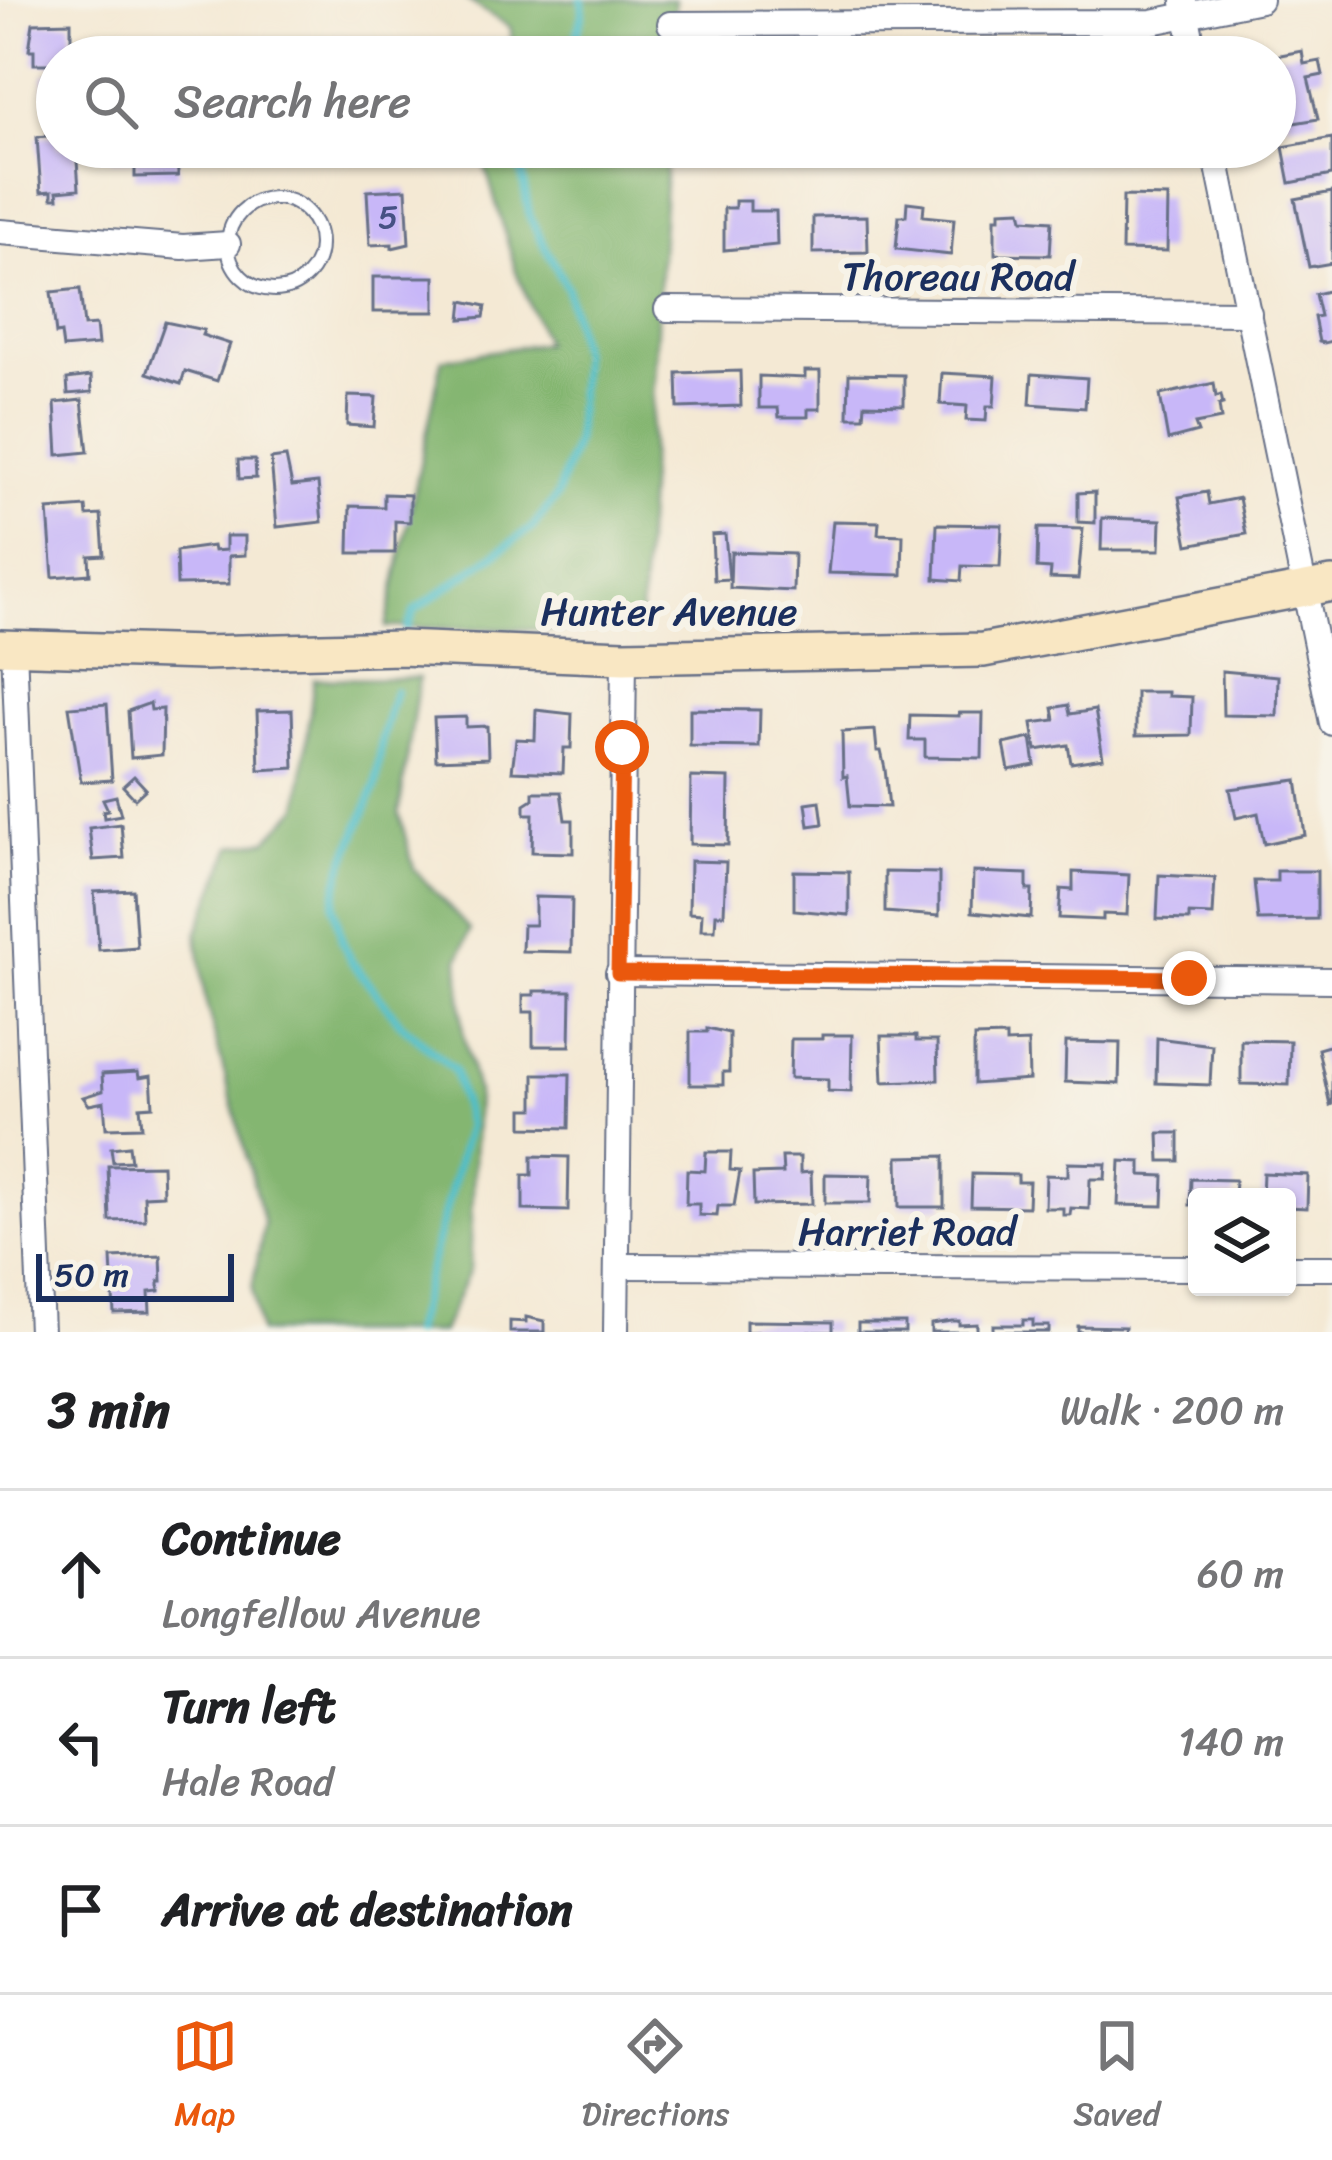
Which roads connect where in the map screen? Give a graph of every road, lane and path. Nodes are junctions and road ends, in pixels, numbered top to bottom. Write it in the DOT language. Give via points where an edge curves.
graph roads {
  1 [pos="1260,0"];
  2 [pos="1185,8"];
  3 [pos="670,24"];
  4 [pos="1218,168"];
  5 [pos="0,232"];
  6 [pos="228,244"];
  7 [pos="667,309"];
  8 [pos="1249,314"];
  9 [pos="1319,586"];
  10 [pos="7,647"];
  11 [pos="624,657"];
  12 [pos="1332,723"];
  13 [pos="618,973"];
  14 [pos="1332,980"];
  15 [pos="617,1265"];
  16 [pos="1188,1268"];
  17 [pos="1296,1268"];
  18 [pos="1332,1268"];
  19 [pos="41,1332"];
  20 [pos="616,1332"];
  1 -- 2 [label="street"];
  2 -- 3 [label="street" via="1152,22"];
  4 -- 8 [label="street"];
  5 -- 6 [label="street"];
  6 -- 6 [label="lane" via="238,215 264,199 308,212 320,241 303,280 276,290 237,273"];
  7 -- 8 [label="street, Thoreau Road"];
  8 -- 9 [label="street"];
  9 -- 11 [label="street, Hunter Avenue" via="982,650"];
  9 -- 12 [label="street"];
  10 -- 11 [label="street, Hunter Avenue"];
  10 -- 19 [label="street"];
  11 -- 13 [label="street"];
  13 -- 14 [label="street"];
  13 -- 15 [label="street"];
  15 -- 16 [label="street, Harriet Road"];
  15 -- 20 [label="street"];
  17 -- 18 [label="street"];
}
